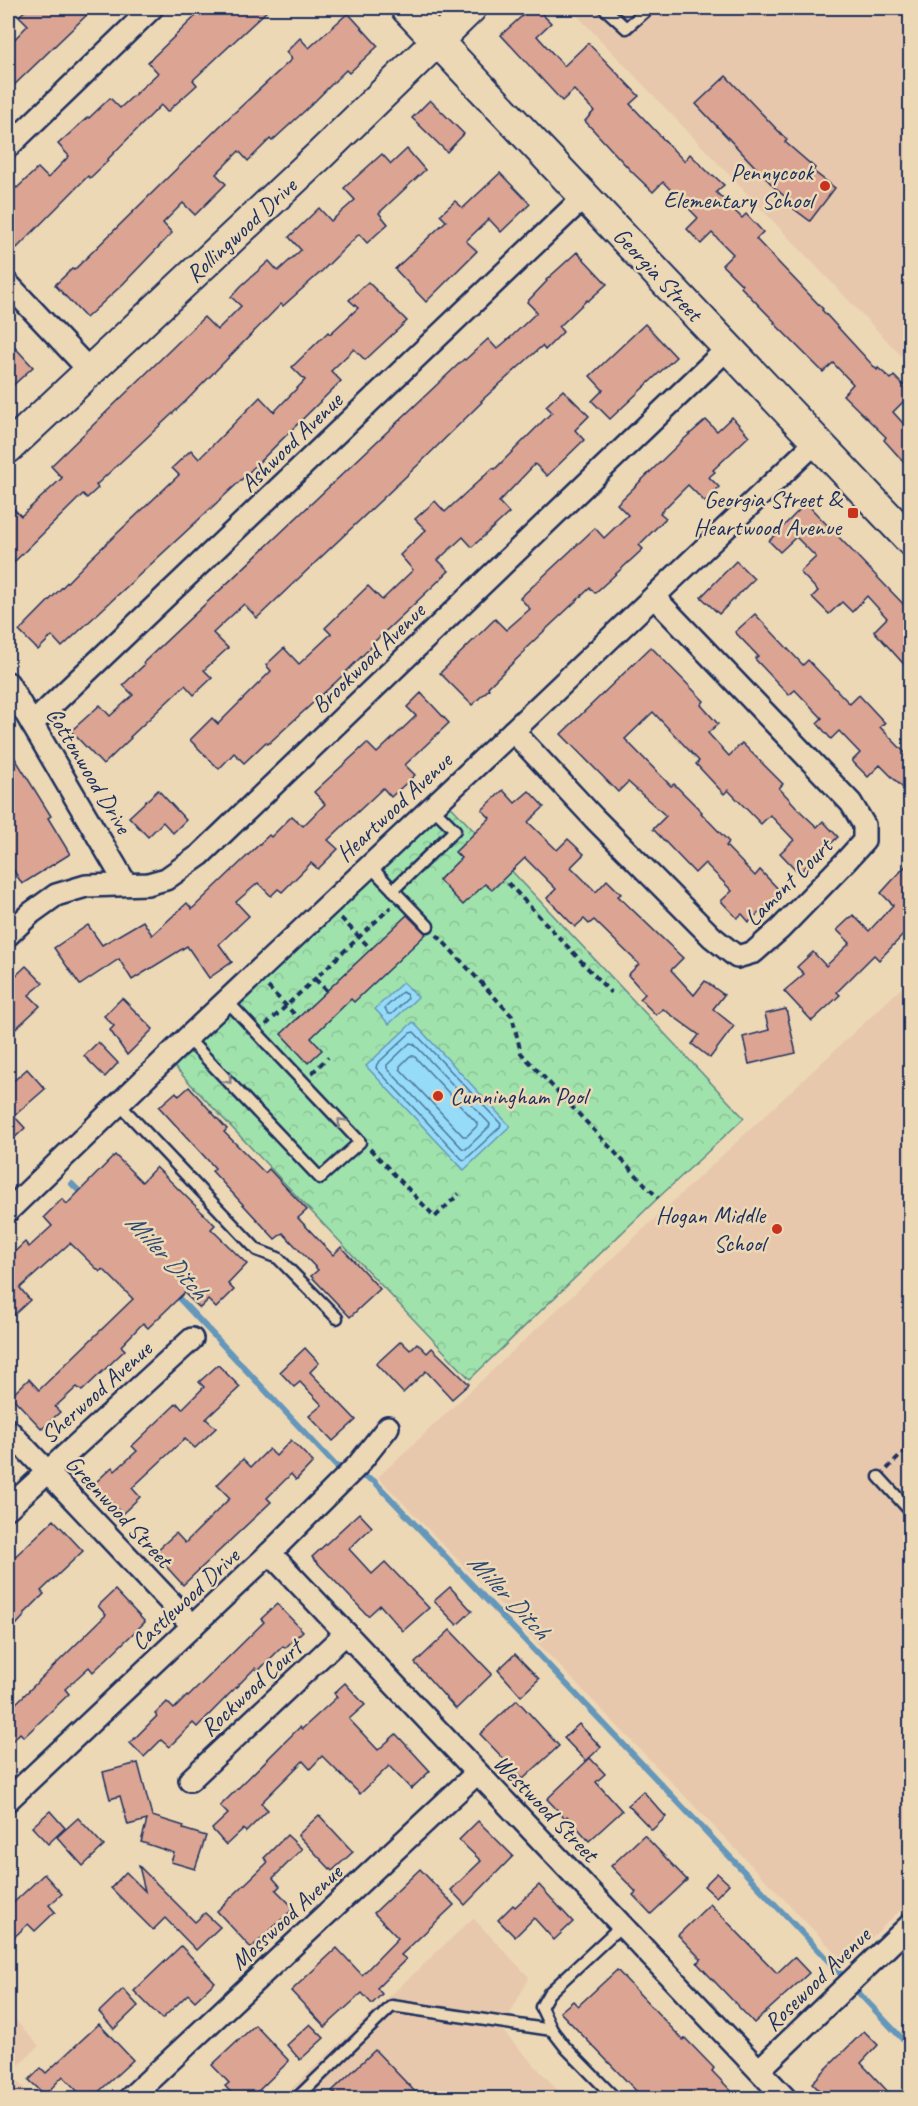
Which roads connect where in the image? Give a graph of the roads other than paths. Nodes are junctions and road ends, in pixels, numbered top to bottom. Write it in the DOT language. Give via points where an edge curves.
graph roads {
  1 [pos="152,8"];
  2 [pos="406,8"];
  3 [pos="471,8"];
  4 [pos="604,8"];
  5 [pos="649,8"];
  6 [pos="438,40"];
  7 [pos="8,147"];
  8 [pos="585,196"];
  9 [pos="8,284"];
  10 [pos="728,348"];
  11 [pos="90,370"];
  12 [pos="817,441"];
  13 [pos="8,448"];
  14 [pos="906,526"];
  15 [pos="654,597"];
  16 [pos="8,682"];
  17 [pos="32,724"];
  18 [pos="513,731"];
  19 [pos="432,807"];
  20 [pos="369,865"];
  21 [pos="126,884"];
  22 [pos="397,894"];
  23 [pos="428,926"];
  24 [pos="8,935"];
  25 [pos="227,1001"];
  26 [pos="187,1038"];
  27 [pos="120,1104"];
  28 [pos="8,1211"];
  29 [pos="337,1318"];
  30 [pos="192,1339"];
  31 [pos="388,1427"];
  32 [pos="8,1430"];
  33 [pos="47,1472"];
  34 [pos="879,1477"];
  35 [pos="8,1508"];
  36 [pos="910,1510"];
  37 [pos="270,1553"];
  38 [pos="193,1626"];
  39 [pos="346,1633"];
  40 [pos="477,1773"];
  41 [pos="190,1780"];
  42 [pos="8,1800"];
  43 [pos="622,1925"];
  44 [pos="910,1925"];
  45 [pos="552,2030"];
  46 [pos="759,2070"];
  47 [pos="130,2098"];
  48 [pos="297,2098"];
  49 [pos="615,2098"];
  50 [pos="785,2098"];
  1 -- 7 [label="street"];
  2 -- 6 [label="main road, Georgia Street"];
  3 -- 6 [label="main road, Rollingwood Drive"];
  4 -- 5 [label="lane" via="626,28"];
  6 -- 8 [label="main road, Georgia Street"];
  6 -- 11 [label="main road, Rollingwood Drive"];
  8 -- 10 [label="main road, Georgia Street"];
  8 -- 17 [label="street, Ashwood Avenue"];
  9 -- 11 [label="street"];
  10 -- 12 [label="main road, Georgia Street"];
  10 -- 21 [label="street, Brookwood Avenue" via="201,855 166,879"];
  11 -- 13 [label="main road, Rollingwood Drive"];
  12 -- 14 [label="main road, Georgia Street"];
  12 -- 15 [label="street, Heartwood Avenue"];
  15 -- 18 [label="street, Heartwood Avenue"];
  15 -- 18 [label="street, Lamont Court" via="851,803 864,825 864,841 780,929 754,951 737,957 705,930"];
  16 -- 17 [label="street, Cottonwood Drive"];
  17 -- 21 [label="street, Cottonwood Drive"];
  18 -- 19 [label="street, Heartwood Avenue"];
  19 -- 20 [label="street, Heartwood Avenue"];
  19 -- 22 [label="lane" via="454,830"];
  20 -- 22 [label="lane"];
  20 -- 25 [label="street, Heartwood Avenue"];
  21 -- 24 [label="street, Brookwood Avenue" via="86,886 56,895"];
  22 -- 23 [label="lane"];
  25 -- 26 [label="street, Heartwood Avenue"];
  26 -- 25 [label="lane, one-way" via="320,1178 360,1142"];
  26 -- 27 [label="street, Heartwood Avenue"];
  27 -- 28 [label="street, Heartwood Avenue"];
  27 -- 29 [label="lane" via="257,1250 278,1258"];
  30 -- 33 [label="street, Sherwood Avenue"];
  31 -- 37 [label="street, Castlewood Drive" via="358,1465"];
  32 -- 33 [label="street, Greenwood Street"];
  33 -- 35 [label="street, Sherwood Avenue"];
  33 -- 38 [label="street, Greenwood Street"];
  34 -- 36 [label="lane"];
  37 -- 38 [label="street, Castlewood Drive"];
  37 -- 39 [label="street, Westwood Street"];
  38 -- 42 [label="street, Castlewood Drive"];
  39 -- 40 [label="street, Westwood Street"];
  39 -- 41 [label="street, Rockwood Court"];
  40 -- 43 [label="street, Westwood Street"];
  40 -- 47 [label="street, Mosswood Avenue"];
  43 -- 45 [label="lane" via="549,1993 541,2007"];
  43 -- 46 [label="street, Westwood Street"];
  44 -- 46 [label="street, Rosewood Avenue"];
  45 -- 48 [label="lane" via="392,2006"];
  45 -- 49 [label="lane"];
  46 -- 50 [label="street, Westwood Street"];
}
